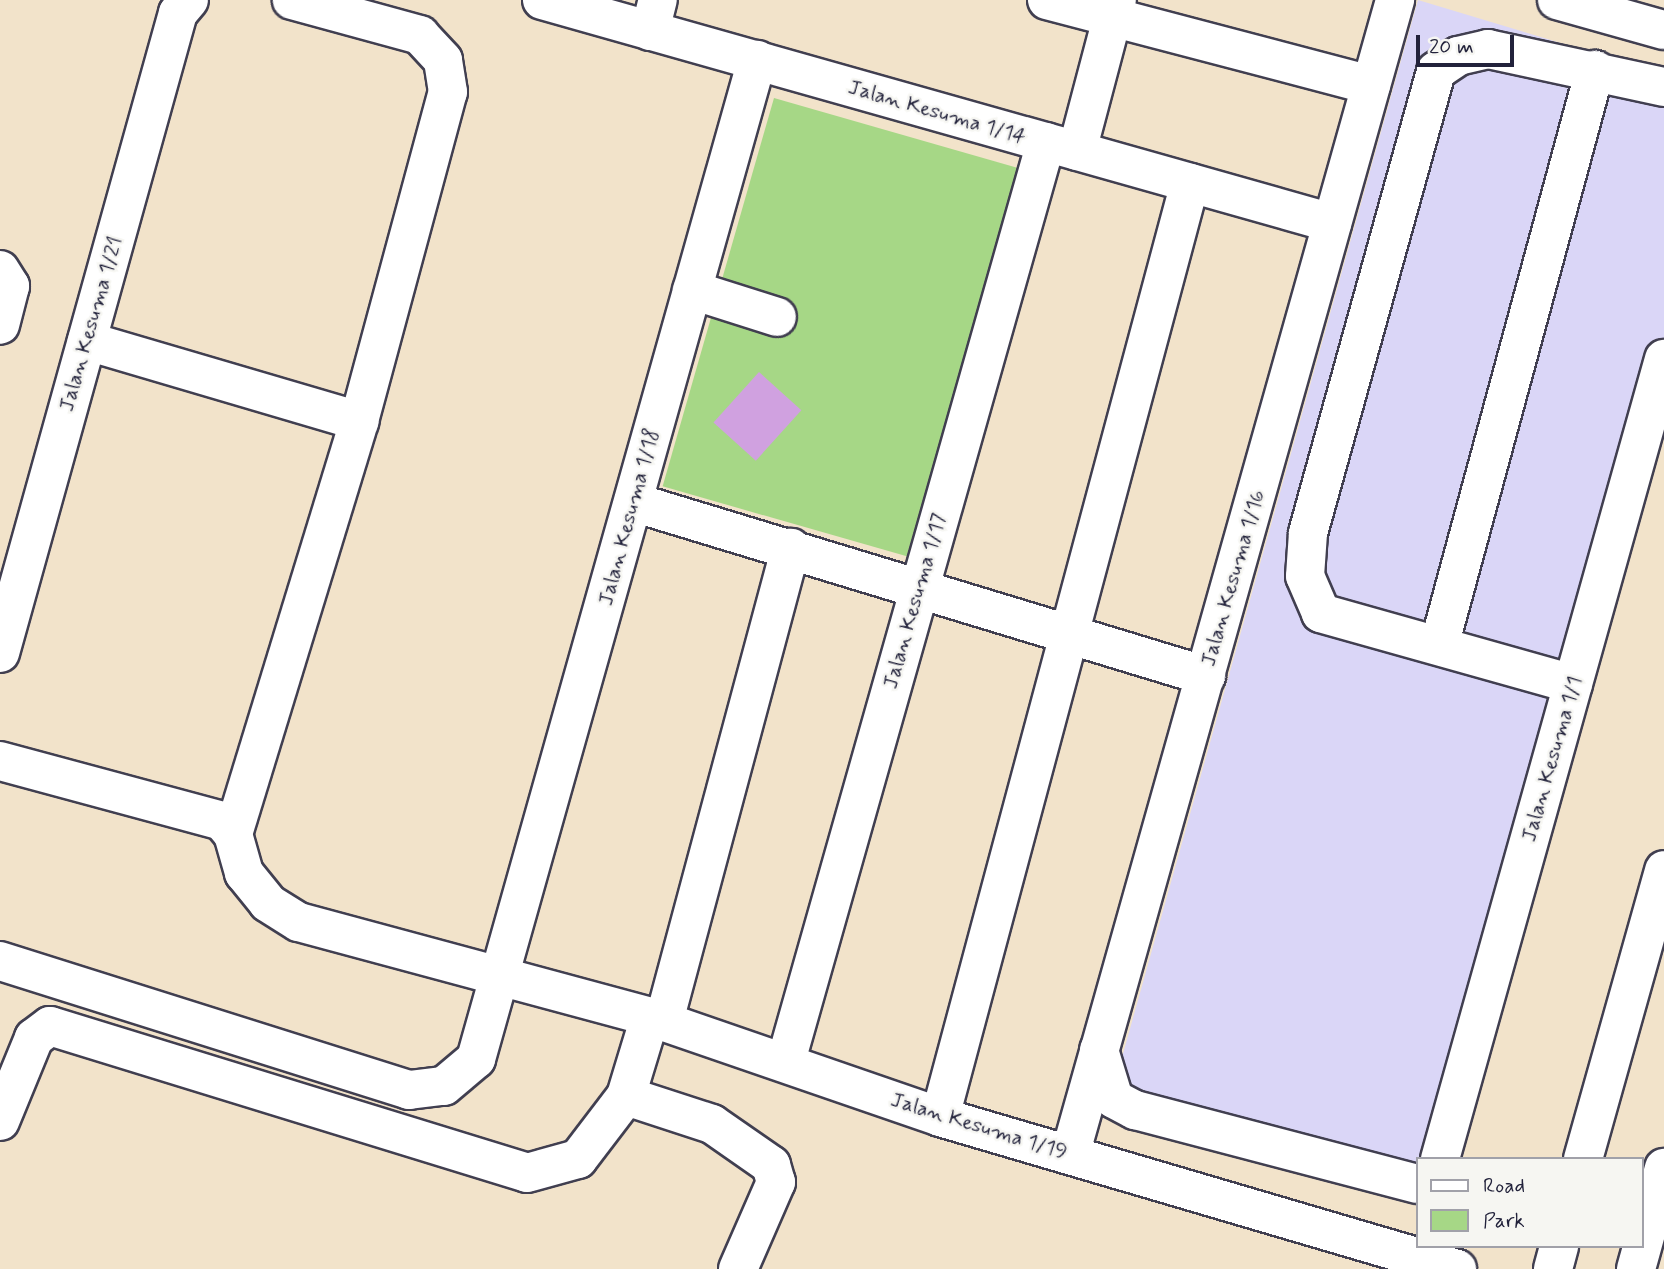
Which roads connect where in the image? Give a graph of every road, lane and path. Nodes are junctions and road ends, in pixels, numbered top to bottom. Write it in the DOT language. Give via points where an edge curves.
graph roads {
  1 [pos="190,0"];
  2 [pos="292,0"];
  3 [pos="542,0"];
  4 [pos="1047,0"];
  5 [pos="1395,0"];
  6 [pos="1557,0"];
  7 [pos="1115,9"];
  8 [pos="654,15"];
  9 [pos="1664,30"];
  10 [pos="757,60"];
  11 [pos="1595,70"];
  12 [pos="1371,85"];
  13 [pos="1664,87"];
  14 [pos="1061,147"];
  15 [pos="1190,183"];
  16 [pos="1332,223"];
  17 [pos="0,270"];
  18 [pos="692,290"];
  19 [pos="777,317"];
  20 [pos="0,325"];
  21 [pos="87,341"];
  22 [pos="1664,359"];
  23 [pos="359,421"];
  24 [pos="633,502"];
  25 [pos="791,548"];
  26 [pos="919,585"];
  27 [pos="1069,639"];
  28 [pos="1438,646"];
  29 [pos="0,653"];
  30 [pos="1206,677"];
  31 [pos="1573,684"];
  32 [pos="0,761"];
  33 [pos="233,834"];
  34 [pos="1664,870"];
  35 [pos="0,961"];
  36 [pos="503,975"];
  37 [pos="657,1019"];
  38 [pos="1100,1050"];
  39 [pos="786,1061"];
  40 [pos="626,1096"];
  41 [pos="940,1117"];
  42 [pos="0,1121"];
  43 [pos="1070,1155"];
  44 [pos="1441,1157"];
  45 [pos="1584,1157"];
  46 [pos="1664,1168"];
  47 [pos="1416,1184"];
  48 [pos="1643,1244"];
  49 [pos="1415,1245"];
  50 [pos="1420,1248"];
  51 [pos="1558,1248"];
  52 [pos="1642,1248"];
  53 [pos="738,1269"];
  54 [pos="1457,1269"];
  55 [pos="1553,1269"];
  56 [pos="1636,1269"];
  1 -- 21 [label="street, Jalan Kesuma 1/21" via="178,13"];
  2 -- 23 [label="street" via="420,35 443,60 449,92"];
  3 -- 8 [label="street, Jalan Kesuma 1/14"];
  4 -- 7 [label="street"];
  5 -- 12 [label="street, Jalan Kesuma 1/16"];
  6 -- 9 [label="street"];
  7 -- 12 [label="street"];
  7 -- 14 [label="street, Jalan Kesuma 1/17"];
  8 -- 10 [label="street, Jalan Kesuma 1/14"];
  10 -- 14 [label="street, Jalan Kesuma 1/14"];
  10 -- 18 [label="street, Jalan Kesuma 1/18"];
  11 -- 13 [label="street"];
  11 -- 28 [label="street"];
  11 -- 28 [label="street" via="1488,49 1458,56 1436,71 1308,533 1306,576 1321,613"];
  12 -- 16 [label="street, Jalan Kesuma 1/16"];
  14 -- 15 [label="street, Jalan Kesuma 1/14"];
  14 -- 26 [label="street, Jalan Kesuma 1/17"];
  15 -- 16 [label="street, Jalan Kesuma 1/14"];
  15 -- 27 [label="street"];
  16 -- 30 [label="street, Jalan Kesuma 1/16"];
  17 -- 20 [label="street" via="10,286"];
  18 -- 19 [label="street"];
  18 -- 24 [label="street, Jalan Kesuma 1/18"];
  21 -- 23 [label="street"];
  21 -- 29 [label="street, Jalan Kesuma 1/21"];
  22 -- 31 [label="street, Jalan Kesuma 1/1"];
  23 -- 33 [label="street"];
  24 -- 25 [label="street"];
  24 -- 36 [label="street, Jalan Kesuma 1/18"];
  25 -- 26 [label="street"];
  25 -- 37 [label="street"];
  26 -- 27 [label="street"];
  26 -- 39 [label="street, Jalan Kesuma 1/17"];
  27 -- 30 [label="street"];
  27 -- 41 [label="street"];
  28 -- 31 [label="street"];
  30 -- 38 [label="street, Jalan Kesuma 1/16"];
  31 -- 44 [label="street, Jalan Kesuma 1/1"];
  32 -- 33 [label="street" via="200,812"];
  33 -- 36 [label="street, Jalan Kesuma 1/19" via="244,873 268,903 299,922"];
  34 -- 45 [label="street"];
  35 -- 36 [label="street, Jalan Kesuma 1/18" via="409,1090 444,1086 476,1059"];
  36 -- 37 [label="street, Jalan Kesuma 1/19"];
  37 -- 39 [label="street, Jalan Kesuma 1/19"];
  37 -- 40 [label="street"];
  38 -- 43 [label="street, Jalan Kesuma 1/16"];
  38 -- 47 [label="street" via="1114,1099 1135,1110"];
  39 -- 41 [label="street, Jalan Kesuma 1/19"];
  40 -- 42 [label="street" via="578,1159 527,1173 50,1026 34,1038"];
  40 -- 53 [label="street" via="712,1124 760,1151 771,1164 776,1182"];
  41 -- 43 [label="street, Jalan Kesuma 1/19"];
  43 -- 49 [label="street, Jalan Kesuma 1/19"];
  46 -- 48 [label="street"];
  50 -- 54 [label="street, Jalan Kesuma 1/19"];
  51 -- 55 [label="street"];
  52 -- 56 [label="street"];
}
